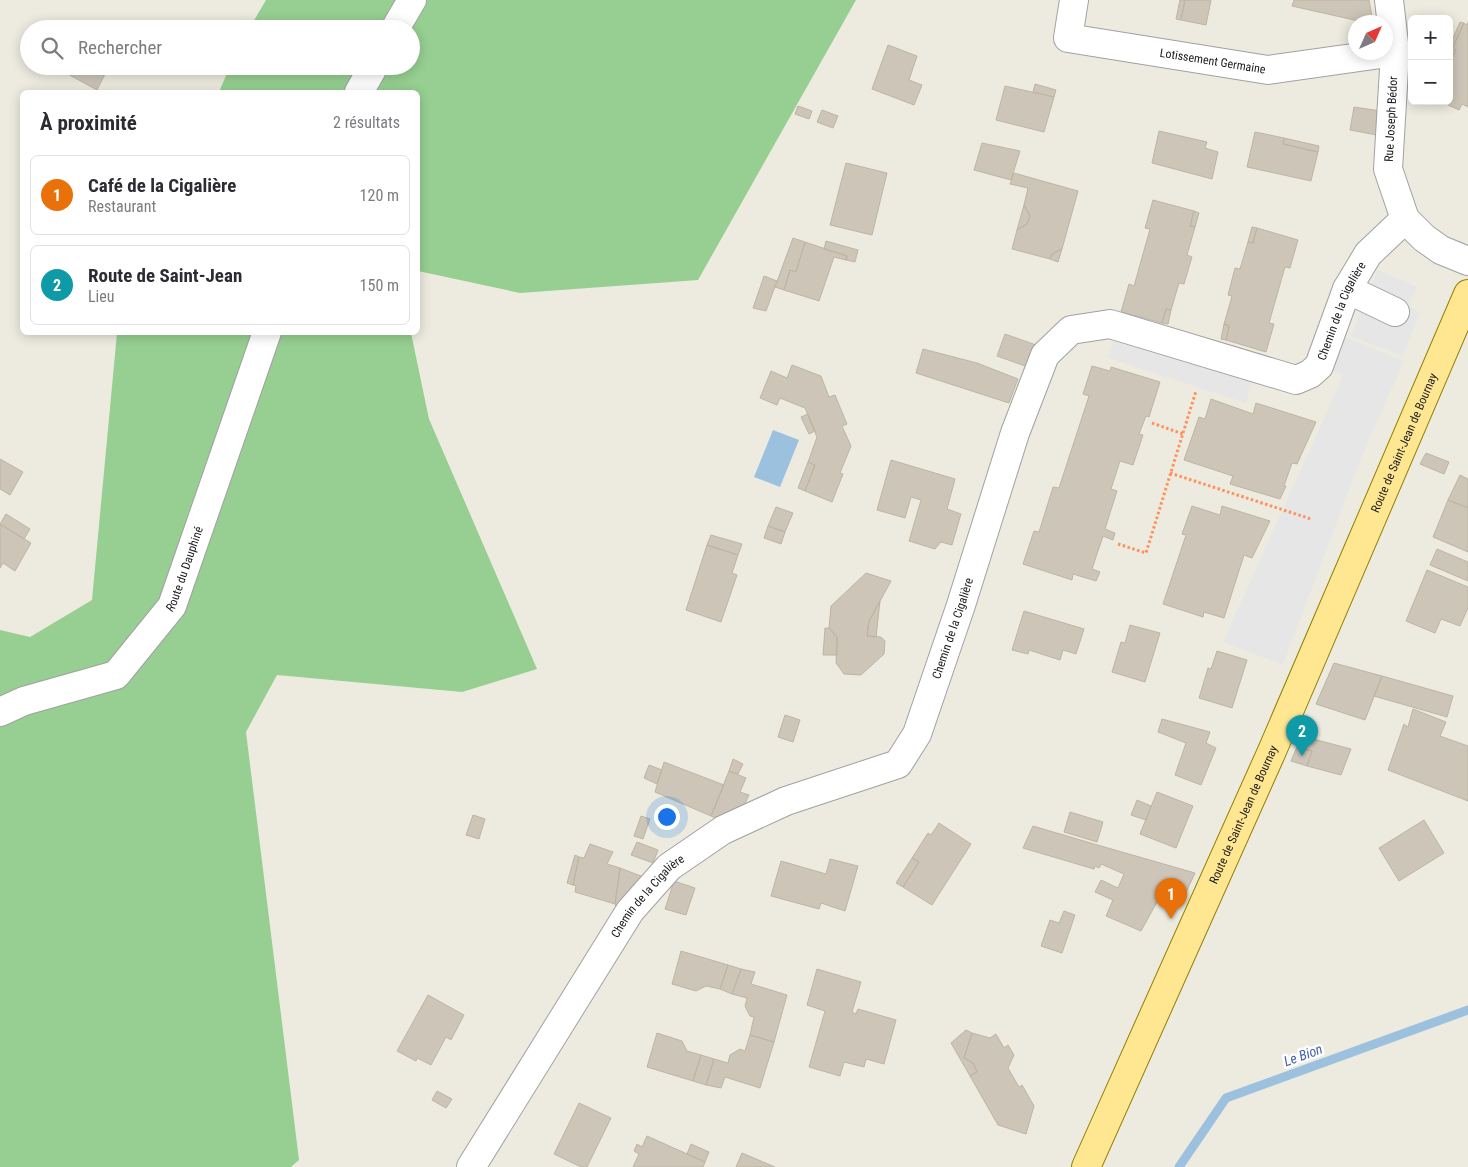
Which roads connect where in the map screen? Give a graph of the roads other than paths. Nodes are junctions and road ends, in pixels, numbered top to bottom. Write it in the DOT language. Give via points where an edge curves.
graph roads {
  1 [pos="412,0"];
  2 [pos="1074,0"];
  3 [pos="1389,0"];
  4 [pos="400,20"];
  5 [pos="1395,52"];
  6 [pos="369,75"];
  7 [pos="360,90"];
  8 [pos="1405,219"];
  9 [pos="1468,261"];
  10 [pos="1347,289"];
  11 [pos="1468,294"];
  12 [pos="1396,312"];
  13 [pos="266,335"];
  14 [pos="0,712"];
  15 [pos="471,1167"];
  16 [pos="1086,1167"];
  1 -- 4 [label="street"];
  2 -- 5 [label="street, Lotissement Germaine" via="1068,38 1258,69"];
  3 -- 5 [label="street, Rue Joseph Bédor"];
  5 -- 8 [label="street, Rue Joseph Bédor" via="1388,169"];
  6 -- 7 [label="street"];
  8 -- 9 [label="street, Rue Joseph Bédor" via="1441,250"];
  8 -- 10 [label="street, Chemin de la Cigalière" via="1368,254"];
  10 -- 12 [label="street"];
  10 -- 15 [label="street, Chemin de la Cigalière" via="1319,366 1296,380 1110,324 1071,330 1046,355 1016,433 917,734 898,764 786,801 723,830 669,867 630,911"];
  11 -- 16 [label="main road, Route de Saint-Jean de Bournay" via="1272,751"];
  13 -- 14 [label="street, Route du Dauphiné" via="172,606 116,675 24,701"];
}
